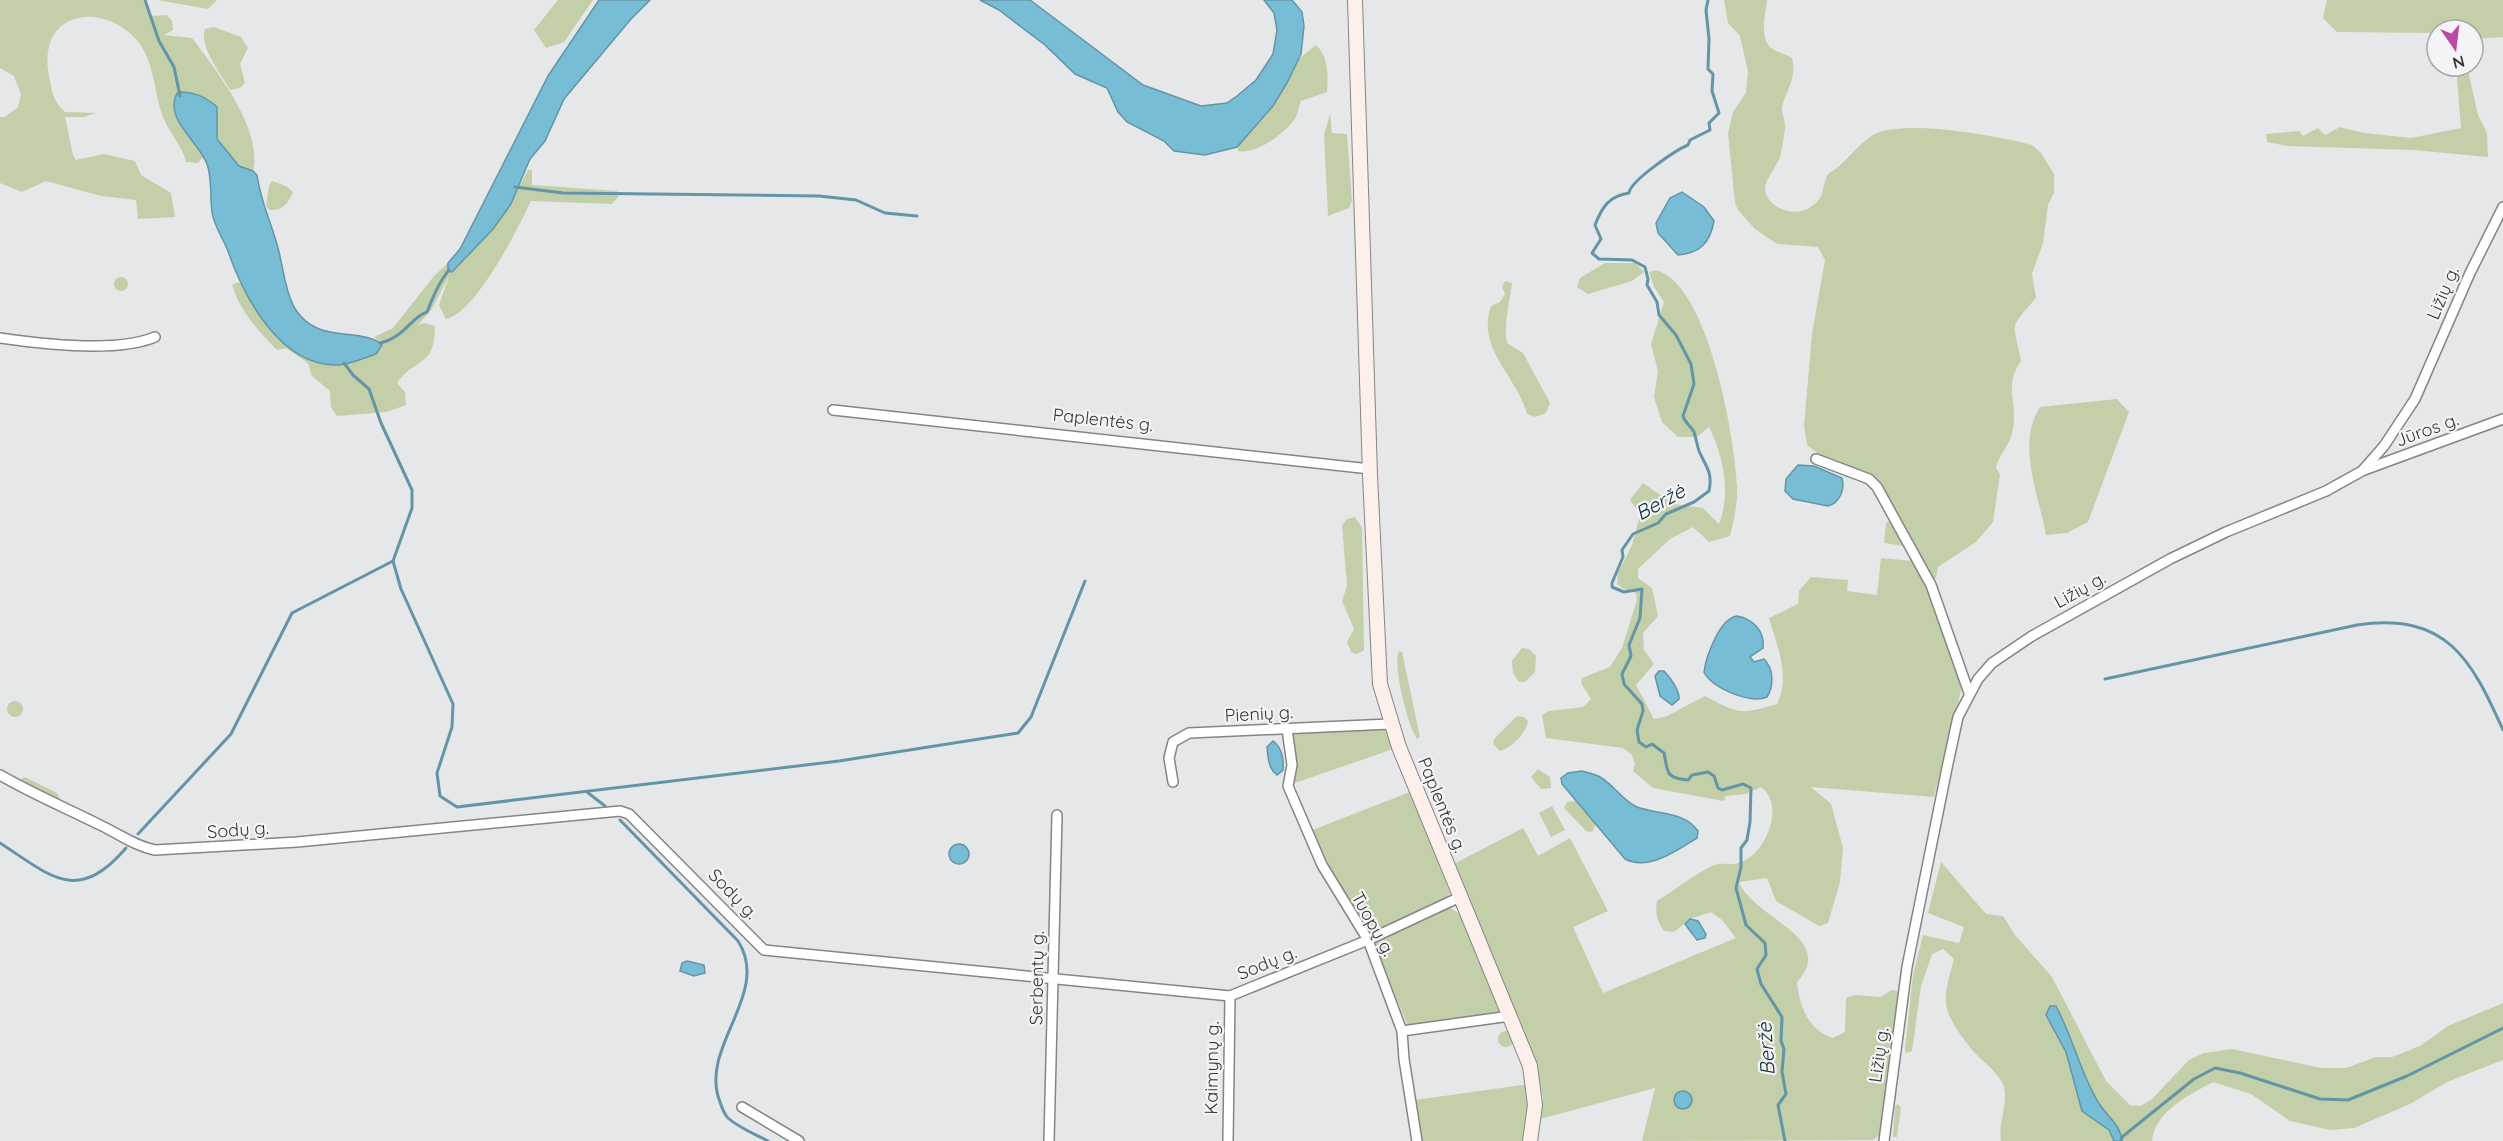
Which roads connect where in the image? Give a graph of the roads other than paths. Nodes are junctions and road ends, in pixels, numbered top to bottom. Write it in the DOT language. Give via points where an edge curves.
graph roads {
  1 [pos="1355,0"];
  2 [pos="2503,207"];
  3 [pos="155,337"];
  4 [pos="0,338"];
  5 [pos="833,410"];
  6 [pos="2503,419"];
  7 [pos="1816,459"];
  8 [pos="1370,469"];
  9 [pos="2362,471"];
  10 [pos="1970,693"];
  11 [pos="1390,724"];
  12 [pos="1287,729"];
  13 [pos="0,775"];
  14 [pos="1173,782"];
  15 [pos="1057,816"];
  16 [pos="1460,897"];
  17 [pos="1368,940"];
  18 [pos="1054,978"];
  19 [pos="1230,996"];
  20 [pos="1510,1016"];
  21 [pos="1402,1031"];
  22 [pos="742,1107"];
  23 [pos="799,1141"];
  24 [pos="1049,1141"];
  25 [pos="1228,1141"];
  26 [pos="1417,1141"];
  27 [pos="1530,1141"];
  28 [pos="1884,1141"];
  1 -- 8 [label="main road, Paplentės g."];
  2 -- 9 [label="street, Ližių g." via="2415,399"];
  3 -- 4 [label="street" via="133,344 45,345"];
  5 -- 8 [label="street, Paplentės g."];
  6 -- 9 [label="street, Jūros g."];
  7 -- 10 [label="street" via="1869,479 1877,488 1934,593"];
  8 -- 11 [label="main road, Paplentės g." via="1377,655"];
  9 -- 10 [label="street, Ližių g." via="2326,491 2198,545 2032,636 1992,663"];
  10 -- 28 [label="street, Ližių g." via="1958,717 1907,967"];
  11 -- 12 [label="street, Pienių g."];
  11 -- 16 [label="main road, Paplentės g."];
  12 -- 14 [label="street, Pienių g." via="1180,736 1173,742 1169,758"];
  12 -- 17 [label="street, Tuopų g." via="1292,765 1288,786 1322,865"];
  13 -- 18 [label="street, Sodų g." via="135,844 169,851 626,812 764,950"];
  15 -- 18 [label="street, Serbentų g."];
  16 -- 17 [label="street, Sodų g."];
  16 -- 20 [label="main road, Paplentės g."];
  17 -- 19 [label="street, Sodų g."];
  17 -- 21 [label="street, Tuopų g."];
  18 -- 19 [label="street, Sodų g."];
  18 -- 24 [label="street, Serbentų g."];
  19 -- 25 [label="street, Kaimynų g."];
  20 -- 21 [label="street"];
  20 -- 27 [label="main road, Paplentės g." via="1534,1087"];
  21 -- 26 [label="street, Tuopų g."];
  22 -- 23 [label="street"];
}
